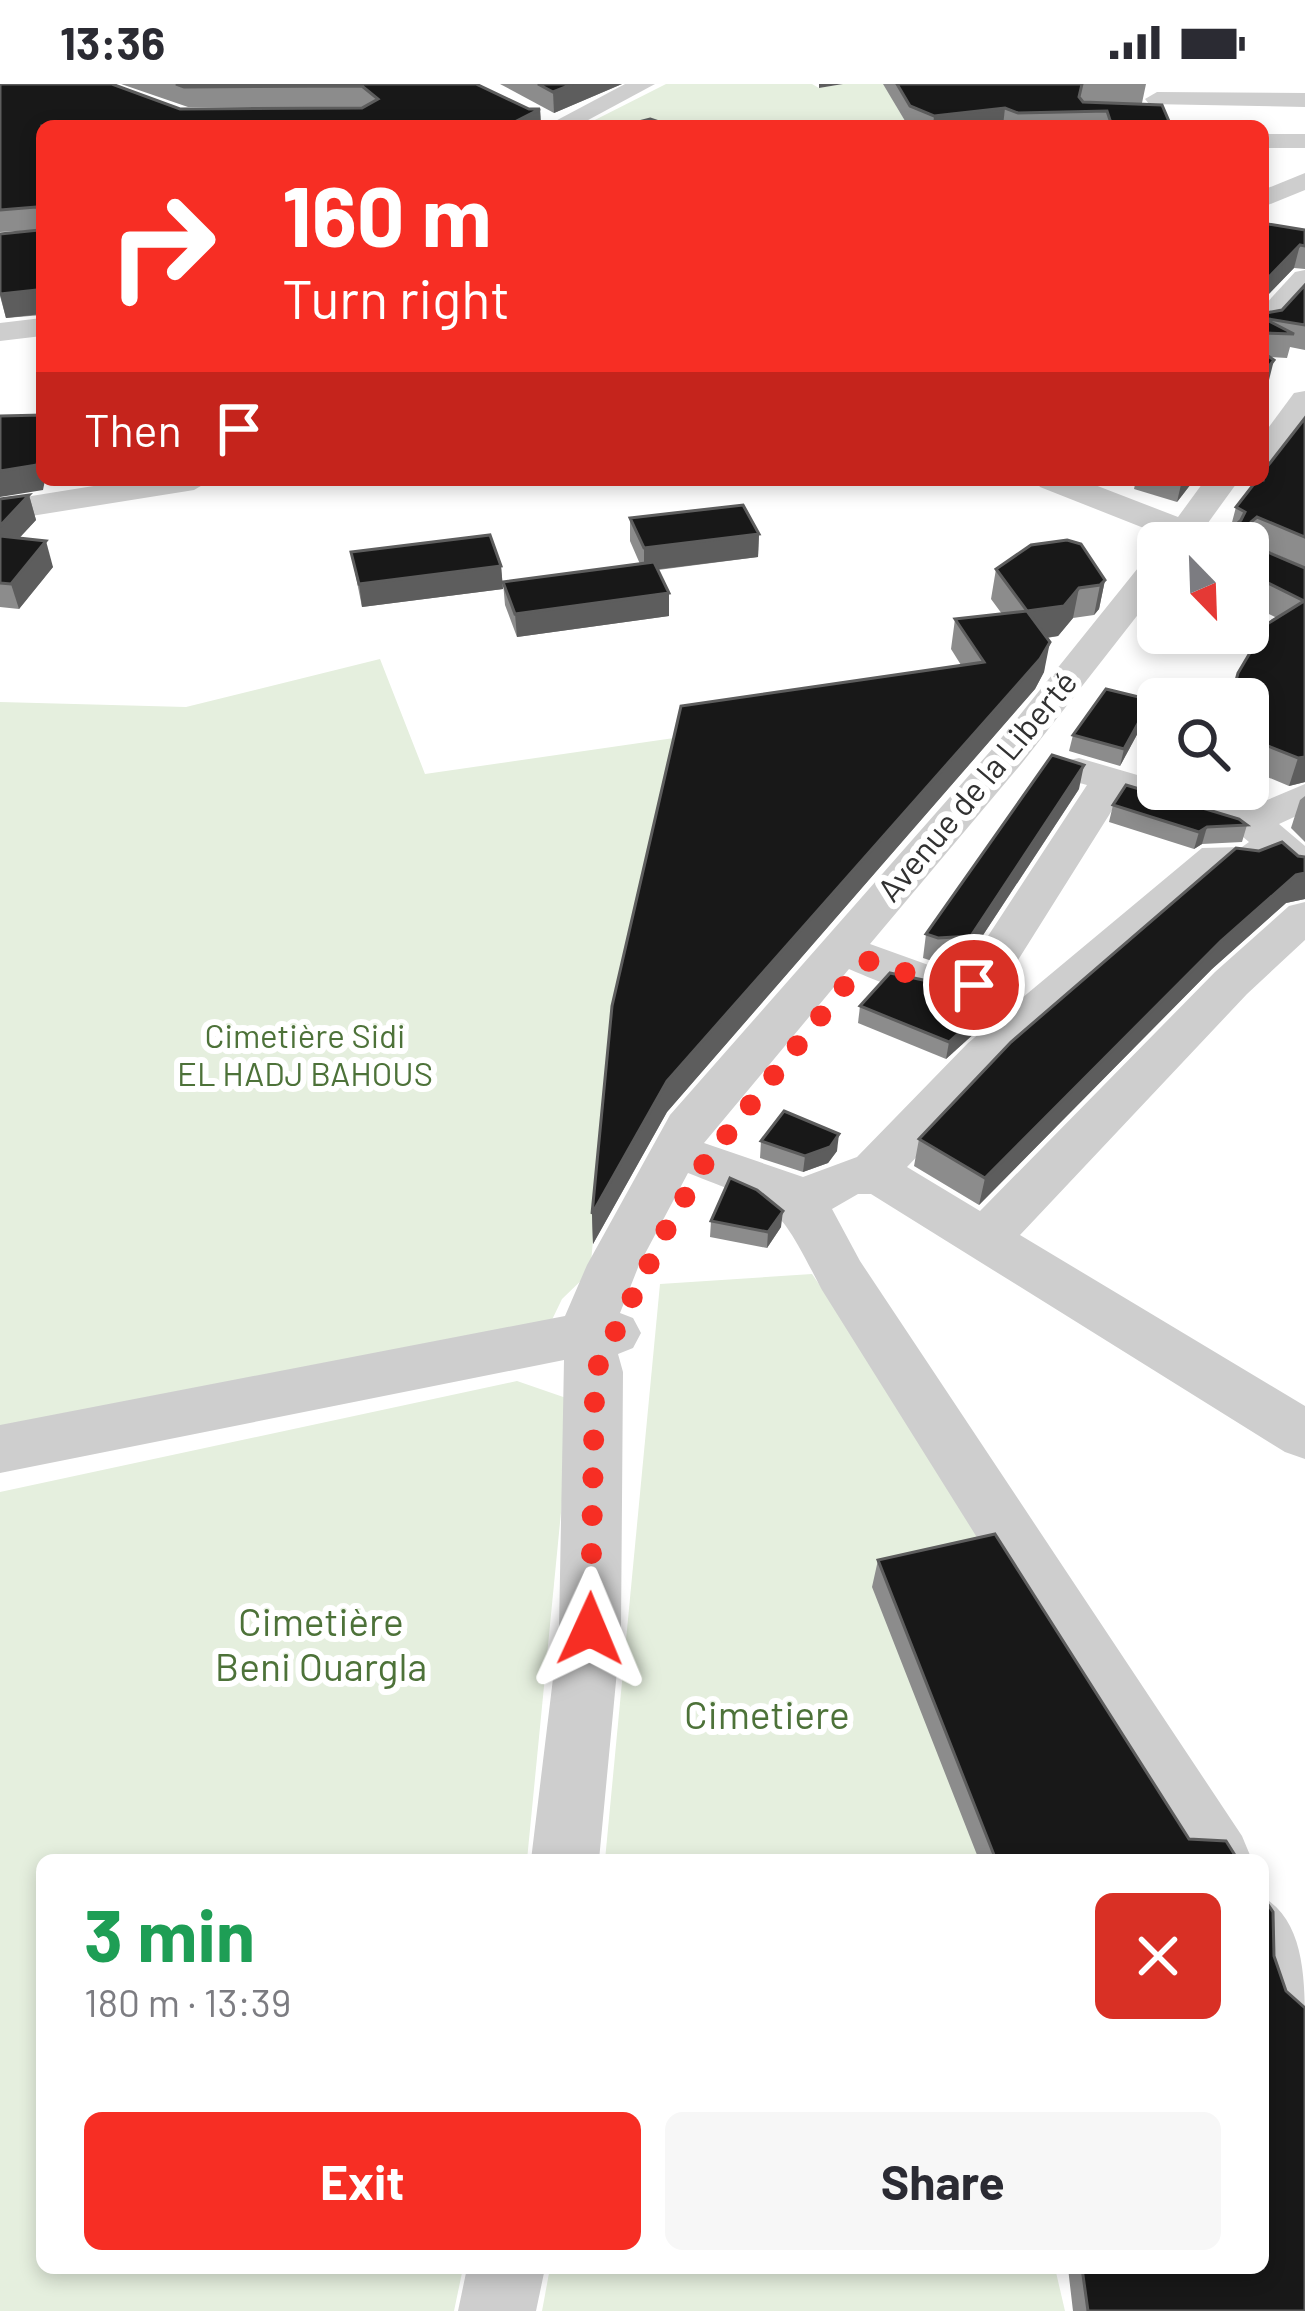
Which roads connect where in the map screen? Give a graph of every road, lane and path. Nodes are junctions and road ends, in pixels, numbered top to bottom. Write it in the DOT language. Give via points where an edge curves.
graph roads {
  1 [pos="644,84"];
  2 [pos="1305,100"];
  3 [pos="1153,103"];
  4 [pos="558,120"];
  5 [pos="1269,141"];
  6 [pos="1305,141"];
  7 [pos="1305,182"];
  8 [pos="1269,197"];
  9 [pos="1305,278"];
  10 [pos="1269,317"];
  11 [pos="36,328"];
  12 [pos="0,332"];
  13 [pos="1299,381"];
  14 [pos="1269,417"];
  15 [pos="1269,445"];
  16 [pos="156,486"];
  17 [pos="1065,486"];
  18 [pos="1219,486"];
  19 [pos="1243,486"];
  20 [pos="0,511"];
  21 [pos="1143,522"];
  22 [pos="1202,522"];
  23 [pos="1211,522"];
  24 [pos="1137,606"];
  25 [pos="1137,628"];
  26 [pos="1032,757"];
  27 [pos="1111,779"];
  28 [pos="1304,794"];
  29 [pos="1278,844"];
  30 [pos="1305,916"];
  31 [pos="853,954"];
  32 [pos="706,1161"];
  33 [pos="872,1173"];
  34 [pos="802,1202"];
  35 [pos="986,1239"];
  36 [pos="598,1346"];
  37 [pos="1305,1435"];
  38 [pos="0,1449"];
  39 [pos="566,1854"];
  40 [pos="1214,1854"];
  41 [pos="1269,1941"];
  42 [pos="1305,1998"];
  43 [pos="505,2274"];
  44 [pos="497,2311"];
  1 -- 4 [label="street"];
  2 -- 3 [label="street"];
  5 -- 6 [label="street"];
  7 -- 8 [label="street"];
  9 -- 10 [label="street"];
  11 -- 12 [label="street"];
  13 -- 14 [label="street"];
  13 -- 15 [label="street"];
  16 -- 20 [label="street"];
  17 -- 21 [label="street"];
  18 -- 22 [label="street, Avenue de la Liberté"];
  19 -- 23 [label="street, Avenue de la Liberté"];
  24 -- 31 [label="street, Avenue de la Liberté"];
  25 -- 26 [label="street, Avenue de la Liberté"];
  26 -- 27 [label="street"];
  26 -- 31 [label="street, Avenue de la Liberté"];
  27 -- 29 [label="street"];
  27 -- 31 [label="street" via="974,985 948,986"];
  28 -- 29 [label="street"];
  29 -- 33 [label="street" via="1253,860 1217,857 985,1055"];
  30 -- 35 [label="street"];
  31 -- 32 [label="street, Avenue de la Liberté"];
  31 -- 36 [label="street, Avenue de la Liberté" via="687,1129 613,1265"];
  32 -- 34 [label="street" via="780,1183"];
  32 -- 36 [label="street, Avenue de la Liberté"];
  33 -- 34 [label="street" via="853,1174"];
  33 -- 35 [label="street"];
  34 -- 40 [label="street" via="841,1275"];
  35 -- 37 [label="street"];
  36 -- 38 [label="street"];
  36 -- 39 [label="street, Avenue de la Liberté" via="590,1629"];
  41 -- 42 [label="street"];
  43 -- 44 [label="street"];
}
